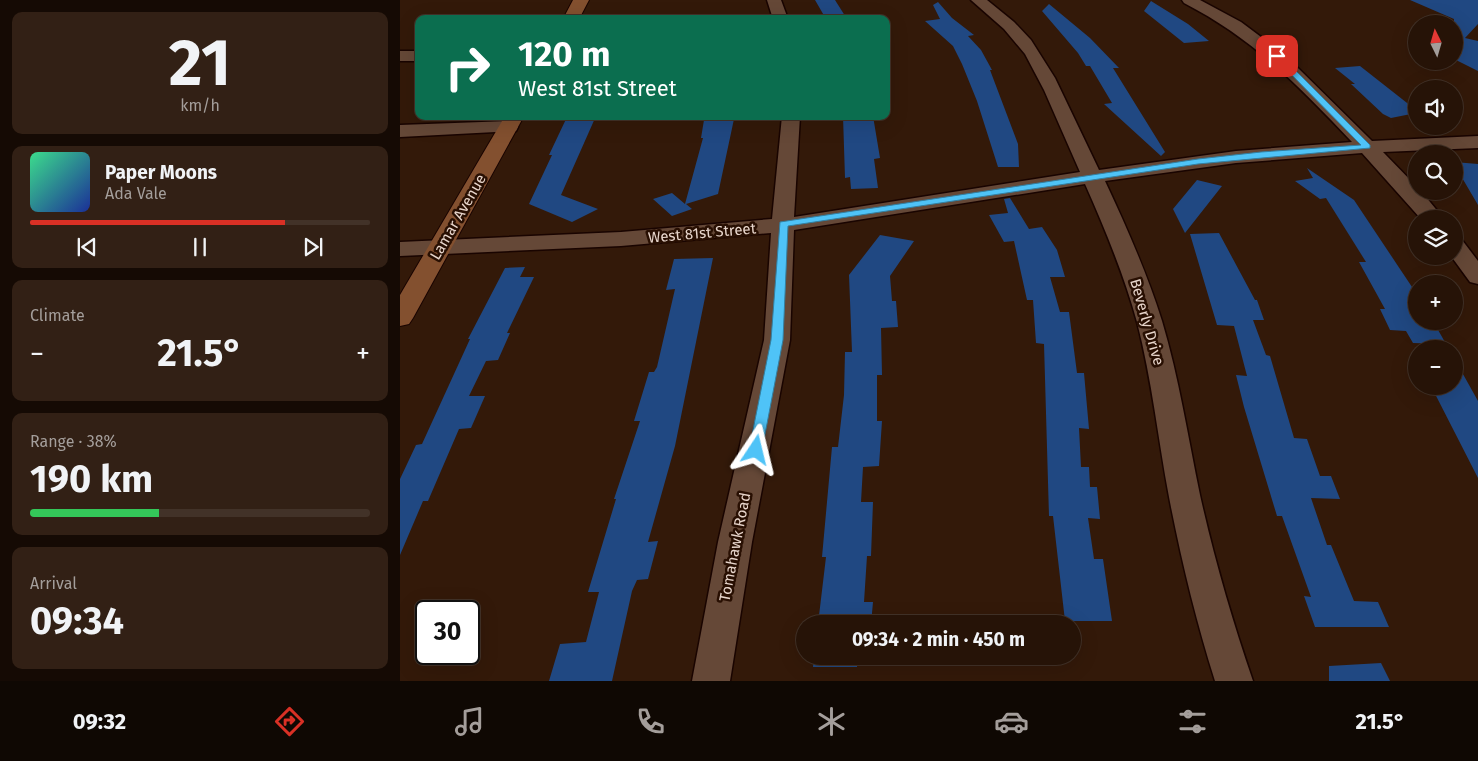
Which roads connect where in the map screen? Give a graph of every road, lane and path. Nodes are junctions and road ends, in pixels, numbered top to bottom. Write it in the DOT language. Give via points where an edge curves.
graph roads {
  1 [pos="581,0"];
  2 [pos="774,0"];
  3 [pos="978,0"];
  4 [pos="1189,0"];
  5 [pos="573,15"];
  6 [pos="780,15"];
  7 [pos="400,56"];
  8 [pos="415,56"];
  9 [pos="791,120"];
  10 [pos="512,122"];
  11 [pos="400,131"];
  12 [pos="1478,142"];
  13 [pos="1368,147"];
  14 [pos="1093,177"];
  15 [pos="1425,210"];
  16 [pos="784,224"];
  17 [pos="440,247"];
  18 [pos="400,249"];
  19 [pos="1463,256"];
  20 [pos="1478,277"];
  21 [pos="400,318"];
  22 [pos="711,681"];
  23 [pos="1234,681"];
  1 -- 5 [label="street"];
  2 -- 6 [label="street"];
  3 -- 14 [label="street, Beverly Drive" via="1012,29 1039,64"];
  4 -- 13 [label="street" via="1224,18 1269,49"];
  7 -- 8 [label="street"];
  9 -- 16 [label="street, Tomahawk Road"];
  10 -- 11 [label="street"];
  10 -- 17 [label="street, Lamar Avenue"];
  12 -- 13 [label="street, West 81st Street"];
  13 -- 14 [label="street, West 81st Street" via="1241,156"];
  13 -- 15 [label="street"];
  14 -- 16 [label="street, West 81st Street"];
  14 -- 23 [label="street, Beverly Drive" via="1131,268 1149,322 1190,521 1222,647"];
  16 -- 17 [label="street, West 81st Street" via="628,239"];
  16 -- 22 [label="street, Tomahawk Road" via="777,340 735,542"];
  17 -- 18 [label="street, West 81st Street"];
  17 -- 21 [label="street, Lamar Avenue"];
  19 -- 20 [label="street"];
}
